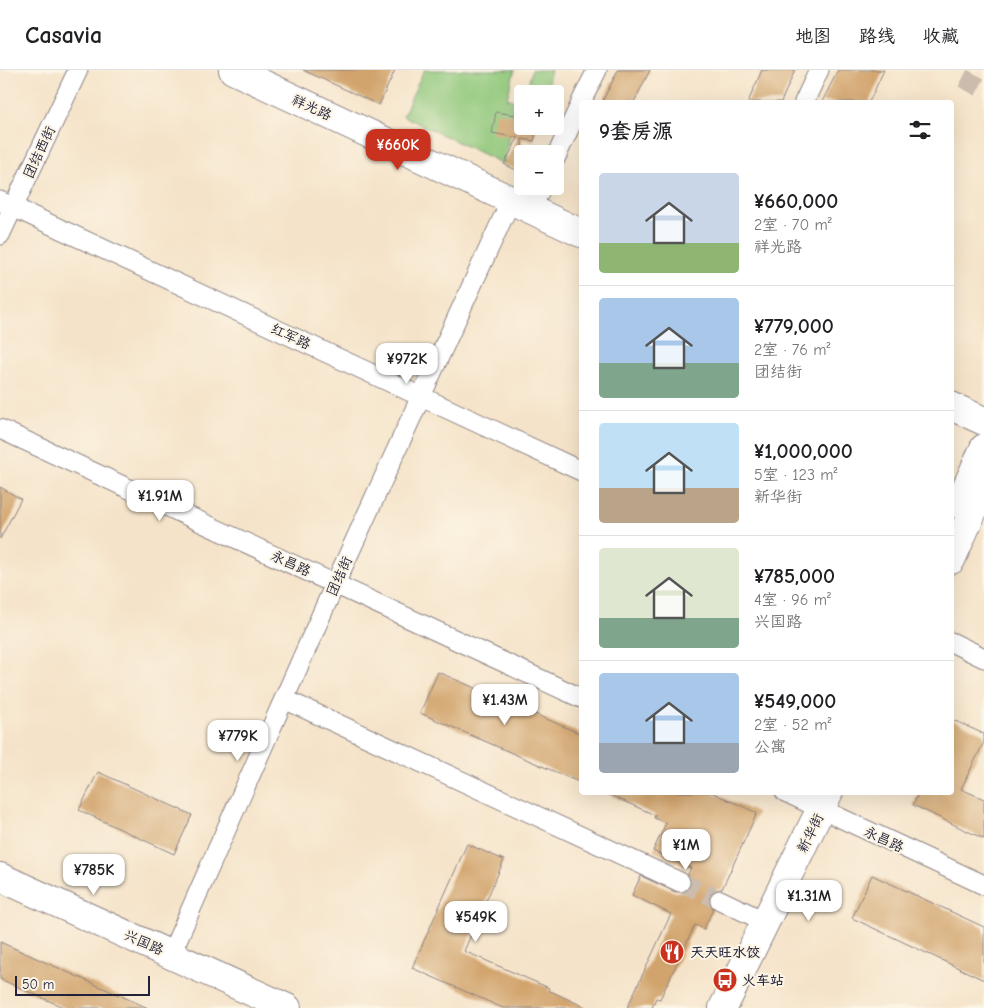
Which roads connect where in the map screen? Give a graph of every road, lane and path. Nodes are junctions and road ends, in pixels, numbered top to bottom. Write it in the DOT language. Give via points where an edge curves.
graph roads {
  1 [pos="78,70"];
  2 [pos="233,70"];
  3 [pos="597,70"];
  4 [pos="819,70"];
  5 [pos="582,100"];
  6 [pos="805,100"];
  7 [pos="579,107"];
  8 [pos="562,145"];
  9 [pos="528,199"];
  10 [pos="7,204"];
  11 [pos="579,232"];
  12 [pos="0,234"];
  13 [pos="421,396"];
  14 [pos="954,407"];
  15 [pos="984,421"];
  16 [pos="0,429"];
  17 [pos="984,448"];
  18 [pos="579,470"];
  19 [pos="984,486"];
  20 [pos="954,514"];
  21 [pos="954,553"];
  22 [pos="335,584"];
  23 [pos="954,643"];
  24 [pos="984,658"];
  25 [pos="579,697"];
  26 [pos="284,699"];
  27 [pos="798,795"];
  28 [pos="834,803"];
  29 [pos="0,877"];
  30 [pos="680,882"];
  31 [pos="984,885"];
  32 [pos="720,900"];
  33 [pos="766,922"];
  34 [pos="171,954"];
  35 [pos="287,1008"];
  36 [pos="723,1008"];
  37 [pos="742,1008"];
  1 -- 10 [label="street, 团结西街"];
  2 -- 9 [label="street, 祥光路"];
  3 -- 5 [label="street"];
  4 -- 6 [label="street"];
  7 -- 8 [label="street"];
  9 -- 11 [label="street, 祥光路"];
  9 -- 13 [label="street, 团结街"];
  10 -- 12 [label="street, 团结西街"];
  10 -- 13 [label="street, 红军路"];
  13 -- 18 [label="street, 红军路"];
  13 -- 22 [label="street, 团结街"];
  14 -- 15 [label="street"];
  16 -- 22 [label="street, 永昌路"];
  17 -- 20 [label="street"];
  19 -- 21 [label="street"];
  22 -- 25 [label="street, 永昌路"];
  22 -- 26 [label="street, 团结街"];
  23 -- 24 [label="street"];
  26 -- 30 [label="street"];
  26 -- 34 [label="street, 团结街"];
  27 -- 28 [label="street, 永昌路"];
  28 -- 31 [label="street, 永昌路"];
  28 -- 33 [label="street, 新华街"];
  28 -- 37 [label="street, 新华街"];
  29 -- 34 [label="street, 兴国路"];
  32 -- 33 [label="street"];
  33 -- 36 [label="street, 新华街"];
  34 -- 35 [label="street, 兴国路"];
}
